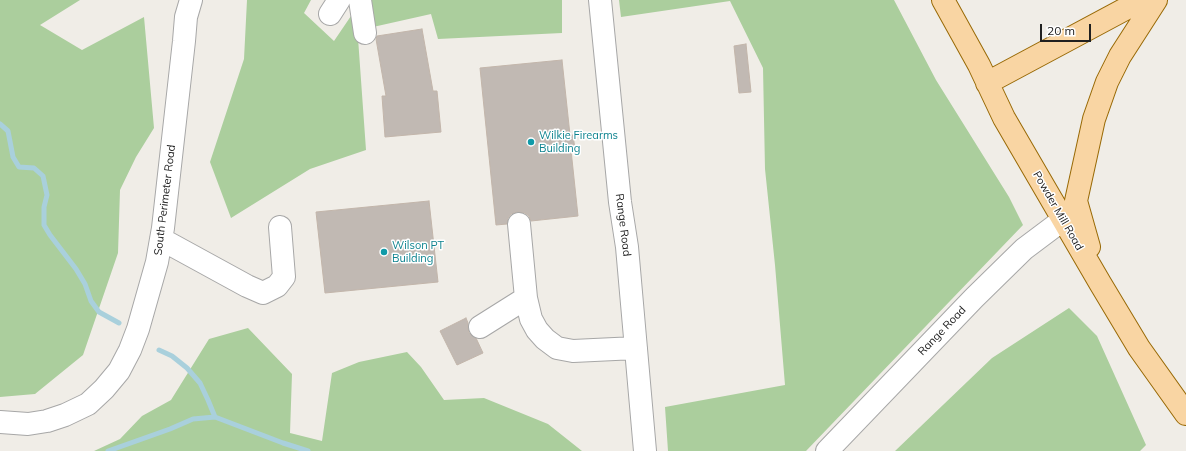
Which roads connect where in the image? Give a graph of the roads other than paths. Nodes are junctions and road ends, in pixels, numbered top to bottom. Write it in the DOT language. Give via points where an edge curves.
graph roads {
  1 [pos="191,0"];
  2 [pos="360,0"];
  3 [pos="600,0"];
  4 [pos="943,0"];
  5 [pos="1142,0"];
  6 [pos="1156,0"];
  7 [pos="365,34"];
  8 [pos="987,83"];
  9 [pos="1064,219"];
  10 [pos="518,224"];
  11 [pos="280,227"];
  12 [pos="161,239"];
  13 [pos="1100,283"];
  14 [pos="526,298"];
  15 [pos="480,327"];
  16 [pos="636,348"];
  17 [pos="1186,414"];
  18 [pos="0,422"];
  19 [pos="645,451"];
  20 [pos="827,451"];
  1 -- 12 [label="lane, South Perimeter Road" via="186,17"];
  2 -- 7 [label="lane"];
  3 -- 16 [label="lane, Range Road"];
  4 -- 8 [label="main road, Powder Mill Road"];
  5 -- 8 [label="main road"];
  6 -- 13 [label="main road" via="1120,56 1107,82 1094,119 1076,201"];
  8 -- 9 [label="main road, Powder Mill Road" via="1004,118"];
  9 -- 13 [label="main road, Powder Mill Road"];
  9 -- 20 [label="lane, Range Road" via="1024,249"];
  10 -- 14 [label="lane"];
  11 -- 12 [label="lane" via="284,277 277,286 263,293"];
  12 -- 18 [label="lane, South Perimeter Road" via="138,329 119,371 104,389 88,404 47,421 28,424"];
  13 -- 17 [label="main road, Powder Mill Road" via="1139,348"];
  14 -- 15 [label="lane"];
  14 -- 16 [label="lane" via="531,319 537,330 557,348 573,352"];
  16 -- 19 [label="lane, Range Road"];
}
